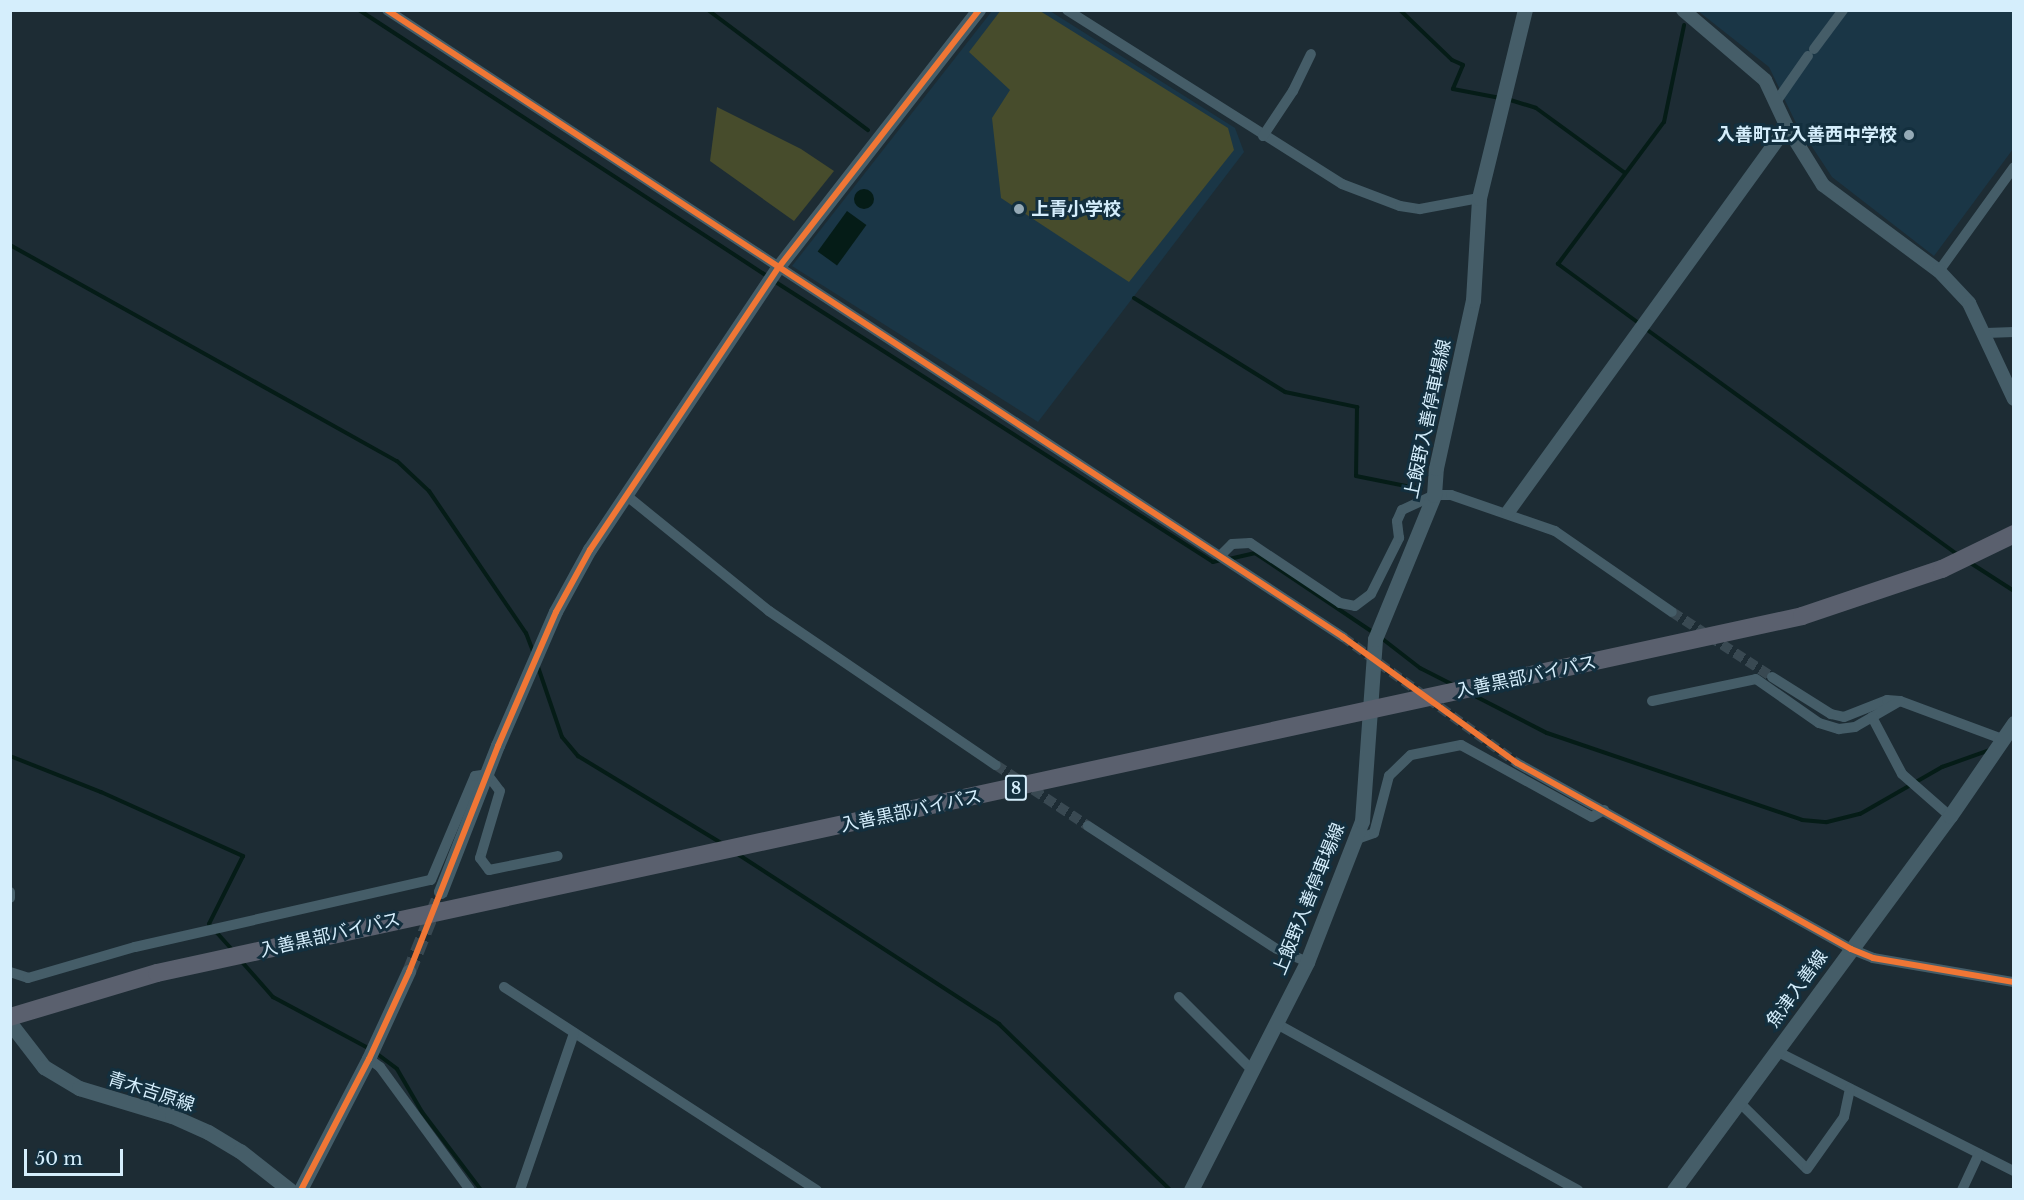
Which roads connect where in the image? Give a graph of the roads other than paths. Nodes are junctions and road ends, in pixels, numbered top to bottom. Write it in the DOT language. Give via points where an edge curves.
graph roads {
  1 [pos="387,10"];
  2 [pos="979,10"];
  3 [pos="1067,10"];
  4 [pos="1525,10"];
  5 [pos="1683,10"];
  6 [pos="1843,10"];
  7 [pos="1311,54"];
  8 [pos="1776,102"];
  9 [pos="1787,127"];
  10 [pos="1263,136"];
  11 [pos="2013,167"];
  12 [pos="1479,198"];
  13 [pos="779,267"];
  14 [pos="1939,271"];
  15 [pos="2013,332"];
  16 [pos="1986,333"];
  17 [pos="2013,399"];
  18 [pos="1434,495"];
  19 [pos="627,496"];
  20 [pos="1508,512"];
  21 [pos="2013,534"];
  22 [pos="1220,556"];
  23 [pos="1671,612"];
  24 [pos="1343,637"];
  25 [pos="1772,677"];
  26 [pos="1652,701"];
  27 [pos="1900,701"];
  28 [pos="1372,710"];
  29 [pos="1872,717"];
  30 [pos="2013,723"];
  31 [pos="2002,739"];
  32 [pos="1517,763"];
  33 [pos="996,765"];
  34 [pos="486,774"];
  35 [pos="1604,810"];
  36 [pos="1950,816"];
  37 [pos="1088,826"];
  38 [pos="1357,839"];
  39 [pos="558,856"];
  40 [pos="10,892"];
  41 [pos="441,892"];
  42 [pos="10,898"];
  43 [pos="1851,949"];
  44 [pos="1307,962"];
  45 [pos="10,972"];
  46 [pos="409,972"];
  47 [pos="2013,982"];
  48 [pos="504,987"];
  49 [pos="1179,997"];
  50 [pos="10,1017"];
  51 [pos="10,1023"];
  52 [pos="1278,1024"];
  53 [pos="574,1034"];
  54 [pos="1776,1051"];
  55 [pos="369,1059"];
  56 [pos="1253,1071"];
  57 [pos="1850,1089"];
  58 [pos="1738,1102"];
  59 [pos="1979,1154"];
  60 [pos="2013,1171"];
  61 [pos="290,1190"];
  62 [pos="301,1190"];
  63 [pos="470,1190"];
  64 [pos="520,1190"];
  65 [pos="817,1190"];
  66 [pos="1191,1190"];
  67 [pos="1578,1190"];
  68 [pos="1674,1190"];
  69 [pos="1962,1190"];
  1 -- 13 [label="street"];
  2 -- 13 [label="street"];
  3 -- 10 [label="street"];
  4 -- 12 [label="main road, 上飯野入善停車場線"];
  5 -- 8 [label="street" via="1759,74"];
  6 -- 8 [label="street"];
  7 -- 10 [label="street" via="1293,91"];
  8 -- 9 [label="street"];
  9 -- 14 [label="street" via="1823,185"];
  9 -- 20 [label="street"];
  10 -- 12 [label="street" via="1342,184 1400,206 1420,209"];
  11 -- 14 [label="street"];
  12 -- 18 [label="main road, 上飯野入善停車場線" via="1473,300 1436,468"];
  13 -- 19 [label="street"];
  13 -- 22 [label="street"];
  14 -- 16 [label="street" via="1969,303"];
  15 -- 16 [label="street"];
  16 -- 17 [label="street"];
  18 -- 20 [label="street" via="1451,495"];
  18 -- 22 [label="street" via="1402,510 1397,521 1399,538 1371,594 1354,606 1340,603 1250,543 1232,544"];
  18 -- 28 [label="main road, 上飯野入善停車場線" via="1374,639"];
  19 -- 33 [label="street" via="769,611"];
  19 -- 34 [label="street" via="590,550 556,612"];
  20 -- 23 [label="street" via="1555,531"];
  21 -- 28 [label="highway, 入善黒部バイパス / 8" via="1942,569 1802,616"];
  22 -- 24 [label="street"];
  25 -- 27 [label="street" via="1831,714 1844,717 1887,700"];
  26 -- 29 [label="street" via="1756,679 1820,723 1839,729 1855,727"];
  27 -- 29 [label="street"];
  27 -- 31 [label="street"];
  28 -- 38 [label="main road, 上飯野入善停車場線" via="1365,800"];
  28 -- 50 [label="highway, 入善黒部バイパス / 8" via="180,968"];
  29 -- 36 [label="street" via="1902,774"];
  30 -- 31 [label="main road, 魚津入善線"];
  31 -- 36 [label="main road, 魚津入善線"];
  32 -- 35 [label="street"];
  34 -- 39 [label="street" via="500,791 480,858 489,870"];
  34 -- 41 [label="street"];
  34 -- 45 [label="street" via="475,776 431,880 135,947 28,978"];
  35 -- 38 [label="street" via="1592,817 1461,746 1411,755 1389,776 1374,834"];
  35 -- 43 [label="street"];
  36 -- 43 [label="main road, 魚津入善線"];
  37 -- 44 [label="street" via="1277,949"];
  38 -- 44 [label="main road, 上飯野入善停車場線"];
  40 -- 42 [label="street"];
  43 -- 47 [label="street" via="1873,958"];
  43 -- 54 [label="main road, 魚津入善線"];
  44 -- 52 [label="main road, 上飯野入善停車場線"];
  46 -- 55 [label="street"];
  48 -- 53 [label="street"];
  49 -- 56 [label="street"];
  51 -- 61 [label="main road, 青木吉原線" via="44,1067 70,1083 208,1132"];
  52 -- 56 [label="main road, 上飯野入善停車場線"];
  52 -- 67 [label="street"];
  53 -- 64 [label="street"];
  53 -- 65 [label="street"];
  54 -- 57 [label="street"];
  54 -- 58 [label="main road, 魚津入善線"];
  55 -- 62 [label="street"];
  55 -- 63 [label="street" via="380,1067"];
  56 -- 66 [label="main road, 上飯野入善停車場線"];
  57 -- 58 [label="street" via="1844,1117 1807,1170"];
  57 -- 59 [label="street"];
  58 -- 68 [label="main road, 魚津入善線"];
  59 -- 60 [label="street"];
  59 -- 69 [label="street"];
}
